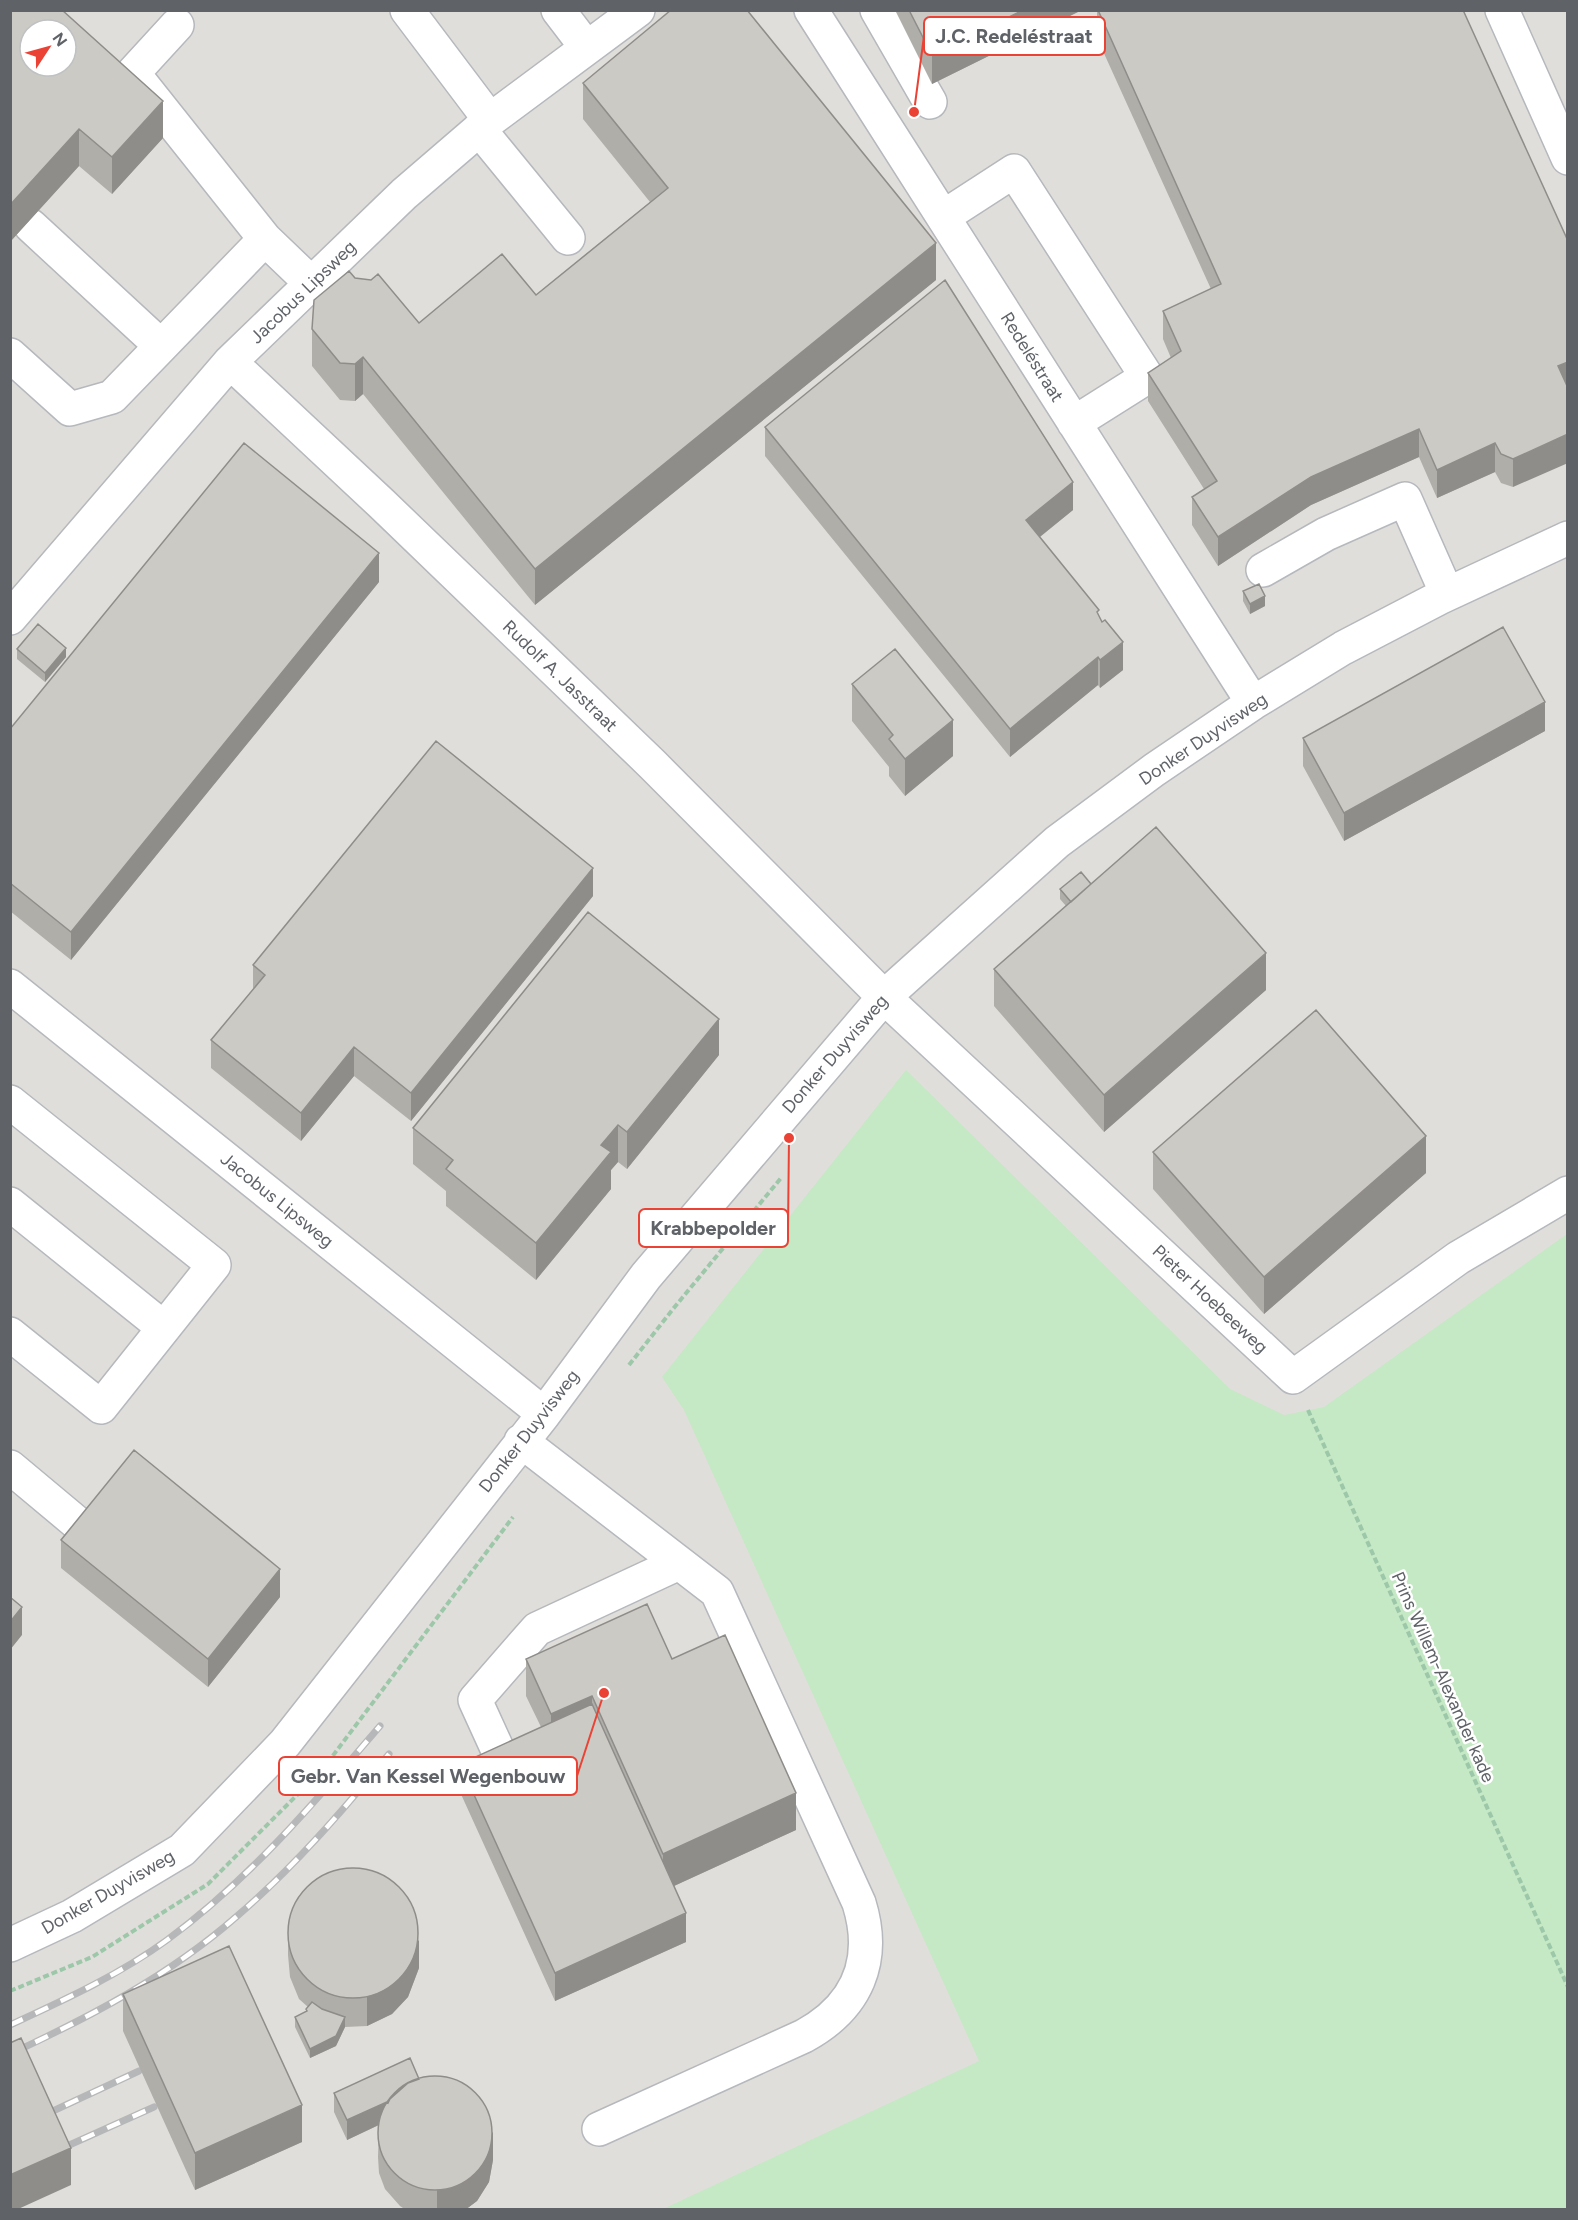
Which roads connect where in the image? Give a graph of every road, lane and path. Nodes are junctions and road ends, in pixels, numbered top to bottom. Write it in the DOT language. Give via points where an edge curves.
graph roads {
  1 [pos="406,10"];
  2 [pos="558,10"];
  3 [pos="638,10"];
  4 [pos="811,10"];
  5 [pos="877,10"];
  6 [pos="1502,10"];
  7 [pos="177,25"];
  8 [pos="587,48"];
  9 [pos="930,102"];
  10 [pos="485,124"];
  11 [pos="1568,158"];
  12 [pos="943,217"];
  13 [pos="31,226"];
  14 [pos="568,238"];
  15 [pos="264,239"];
  16 [pos="311,284"];
  17 [pos="161,346"];
  18 [pos="10,355"];
  19 [pos="230,363"];
  20 [pos="1074,423"];
  21 [pos="1568,538"];
  22 [pos="1263,570"];
  23 [pos="1447,594"];
  24 [pos="17,598"];
  25 [pos="1253,703"];
  26 [pos="10,986"];
  27 [pos="884,997"];
  28 [pos="10,1102"];
  29 [pos="784,1174"];
  30 [pos="1568,1193"];
  31 [pos="10,1204"];
  32 [pos="672,1309"];
  33 [pos="164,1328"];
  34 [pos="10,1334"];
  35 [pos="1293,1377"];
  36 [pos="544,1414"];
  37 [pos="521,1441"];
  38 [pos="10,1467"];
  39 [pos="77,1523"];
  40 [pos="679,1563"];
  41 [pos="506,1768"];
  42 [pos="10,1945"];
  43 [pos="1568,1987"];
  44 [pos="599,2128"];
  1 -- 10 [label="street"];
  2 -- 8 [label="street"];
  3 -- 8 [label="street, Jacobus Lipsweg"];
  4 -- 12 [label="street, Redeléstraat"];
  5 -- 9 [label="street"];
  6 -- 11 [label="street"];
  7 -- 15 [label="street" via="133,73"];
  8 -- 10 [label="street, Jacobus Lipsweg"];
  10 -- 14 [label="street"];
  10 -- 16 [label="street, Jacobus Lipsweg" via="404,194"];
  12 -- 20 [label="street, Redeléstraat"];
  12 -- 20 [label="street" via="1014,171 1147,377"];
  13 -- 17 [label="street"];
  15 -- 16 [label="street"];
  15 -- 17 [label="street"];
  16 -- 19 [label="street, Jacobus Lipsweg"];
  17 -- 18 [label="street" via="112,397 70,409"];
  19 -- 24 [label="street, Jacobus Lipsweg"];
  19 -- 27 [label="street, Rudolf A. Jasstraat" via="652,764"];
  20 -- 25 [label="street, Redeléstraat"];
  21 -- 23 [label="street, Donker Duyvisweg"];
  22 -- 23 [label="street" via="1326,534 1405,499"];
  23 -- 25 [label="street, Donker Duyvisweg" via="1343,648"];
  25 -- 27 [label="street, Donker Duyvisweg" via="1057,842"];
  26 -- 36 [label="street, Jacobus Lipsweg"];
  27 -- 35 [label="street, Pieter Hoebeeweg"];
  27 -- 36 [label="street, Donker Duyvisweg" via="646,1276"];
  28 -- 33 [label="street" via="214,1265"];
  29 -- 32 [label="path"];
  30 -- 35 [label="street" via="1458,1258"];
  31 -- 33 [label="street"];
  33 -- 34 [label="street" via="101,1407"];
  35 -- 43 [label="path, Prins Willem-Alexander kade"];
  36 -- 37 [label="street, Donker Duyvisweg"];
  37 -- 40 [label="street"];
  37 -- 42 [label="street, Donker Duyvisweg" via="285,1743 182,1850 72,1916"];
  38 -- 39 [label="street"];
  40 -- 41 [label="street" via="537,1629 475,1700"];
  40 -- 44 [label="street" via="717,1592 859,1903 865,1922 864,1961 850,1997 822,2027"];
}
